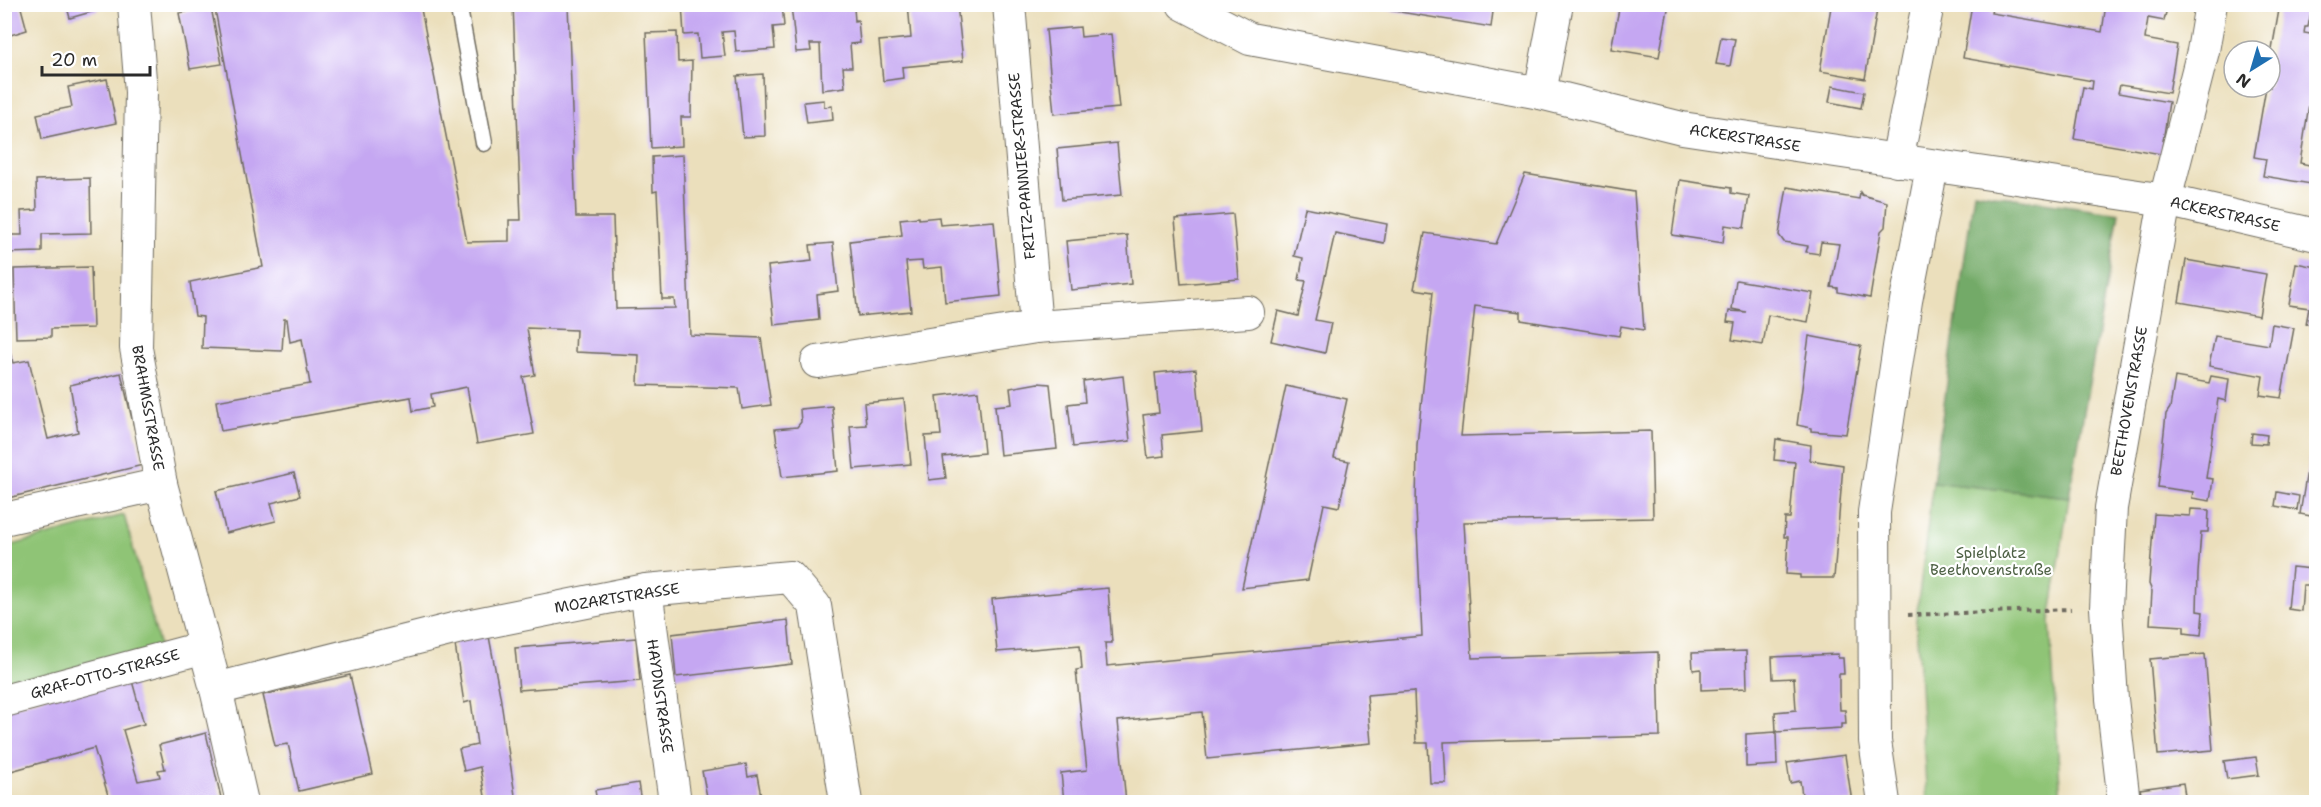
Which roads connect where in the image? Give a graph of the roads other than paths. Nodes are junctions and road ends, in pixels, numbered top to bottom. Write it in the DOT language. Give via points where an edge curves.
graph roads {
  1 [pos="134,4"];
  2 [pos="458,4"];
  3 [pos="1008,4"];
  4 [pos="1183,4"];
  5 [pos="1557,4"];
  6 [pos="1928,4"];
  7 [pos="2211,4"];
  8 [pos="1540,93"];
  9 [pos="484,143"];
  10 [pos="1897,161"];
  11 [pos="1932,167"];
  12 [pos="2164,200"];
  13 [pos="2316,235"];
  14 [pos="1248,312"];
  15 [pos="1036,327"];
  16 [pos="817,362"];
  17 [pos="161,484"];
  18 [pos="4,519"];
  19 [pos="646,590"];
  20 [pos="205,647"];
  21 [pos="216,690"];
  22 [pos="4,701"];
  23 [pos="242,802"];
  24 [pos="675,802"];
  25 [pos="846,802"];
  26 [pos="1884,802"];
  27 [pos="2124,802"];
  1 -- 17 [label="street, BRAHMSSTRASSE" via="141,92 136,348"];
  2 -- 9 [label="lane"];
  3 -- 15 [label="street, FRITZ-PANNIER-STRASSE"];
  4 -- 8 [label="street, ACKERSTRASSE" via="1250,39"];
  5 -- 8 [label="street"];
  6 -- 10 [label="street"];
  7 -- 12 [label="street, BEETHOVENSTRASSE" via="2203,51"];
  8 -- 10 [label="street, ACKERSTRASSE" via="1682,128"];
  10 -- 11 [label="street, ACKERSTRASSE"];
  11 -- 12 [label="street, ACKERSTRASSE"];
  11 -- 26 [label="street" via="1906,301 1874,512 1875,741"];
  12 -- 13 [label="street, ACKERSTRASSE"];
  12 -- 27 [label="street, BEETHOVENSTRASSE" via="2111,508 2106,608"];
  14 -- 15 [label="street"];
  15 -- 16 [label="street"];
  17 -- 18 [label="street"];
  17 -- 20 [label="street, BRAHMSSTRASSE"];
  19 -- 21 [label="street, MOZARTSTRASSE" via="457,628"];
  19 -- 24 [label="street, HAYDNSTRASSE"];
  19 -- 25 [label="street, MOZARTSTRASSE" via="790,577 815,606"];
  20 -- 21 [label="street, BRAHMSSTRASSE"];
  20 -- 22 [label="street, GRAF-OTTO-STRASSE"];
  21 -- 23 [label="street, BRAHMSSTRASSE"];
}
